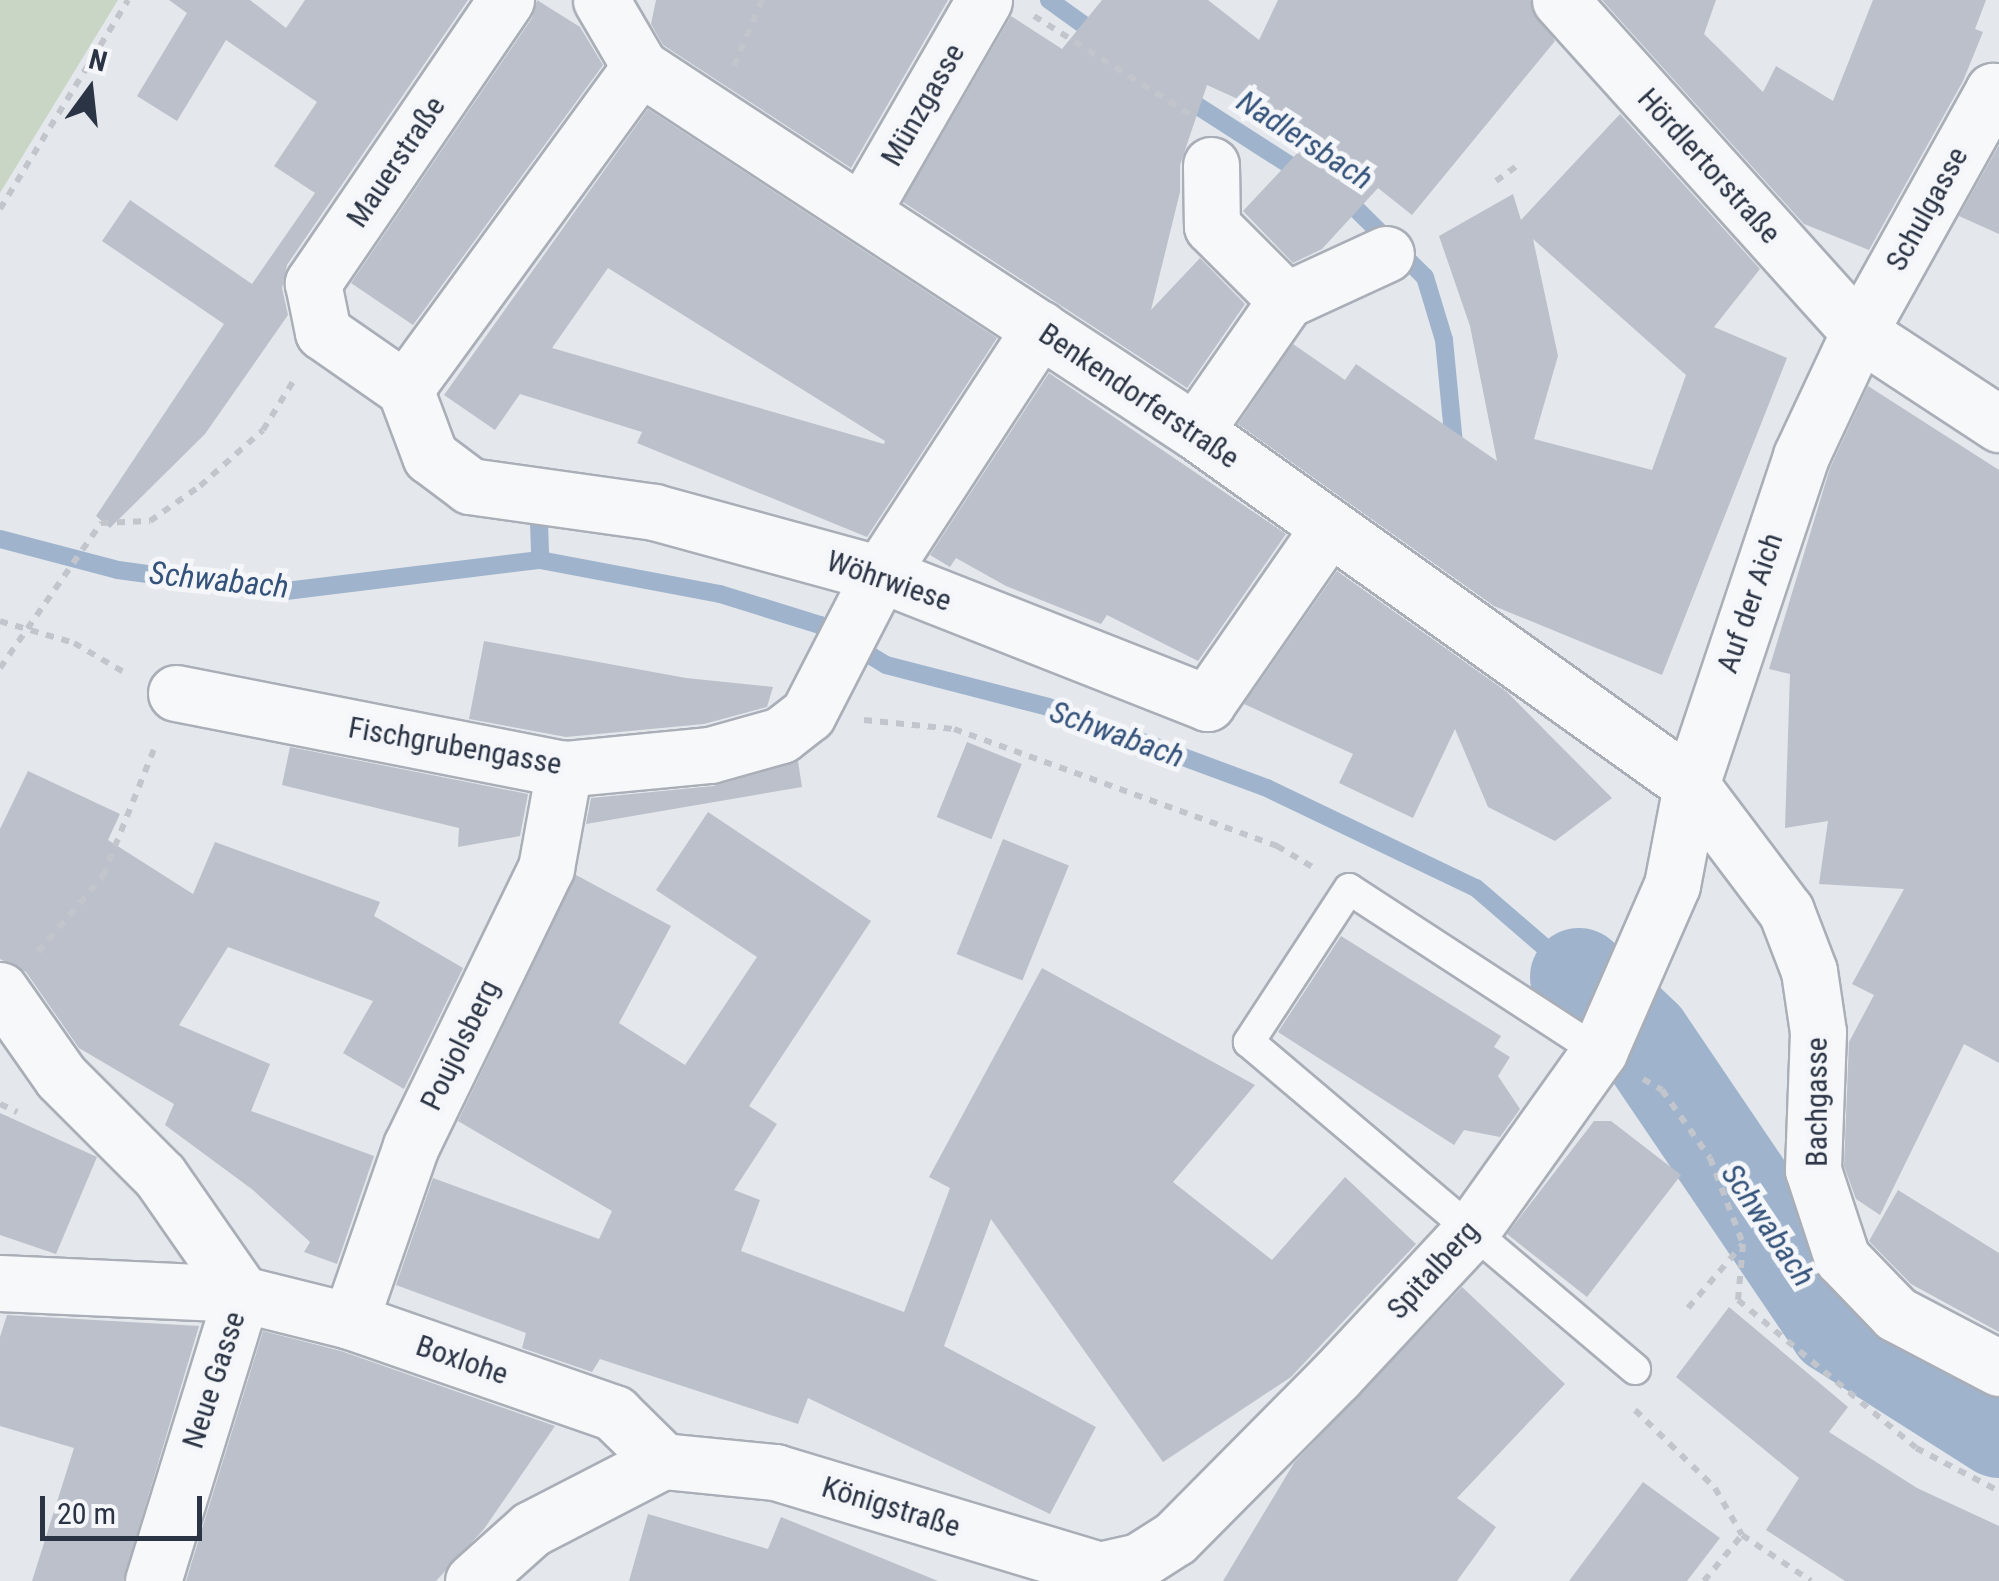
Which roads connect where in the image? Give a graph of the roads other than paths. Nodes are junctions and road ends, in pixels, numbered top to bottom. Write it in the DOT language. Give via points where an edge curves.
graph roads {
  1 [pos="506,0"];
  2 [pos="602,0"];
  3 [pos="1560,0"];
  4 [pos="1004,5"];
  5 [pos="640,66"];
  6 [pos="1999,91"];
  7 [pos="1211,165"];
  8 [pos="862,210"];
  9 [pos="1386,254"];
  10 [pos="1286,300"];
  11 [pos="1040,329"];
  12 [pos="1858,332"];
  13 [pos="406,388"];
  14 [pos="1999,424"];
  15 [pos="1195,431"];
  16 [pos="1328,529"];
  17 [pos="873,587"];
  18 [pos="176,693"];
  19 [pos="564,769"];
  20 [pos="1691,784"];
  21 [pos="1672,885"];
  22 [pos="1,993"];
  23 [pos="1600,1052"];
  24 [pos="1472,1230"];
  25 [pos="0,1282"];
  26 [pos="242,1294"];
  27 [pos="350,1321"];
  28 [pos="1999,1368"];
  29 [pos="1635,1370"];
  30 [pos="663,1461"];
  31 [pos="1105,1576"];
  32 [pos="153,1581"];
  33 [pos="474,1581"];
  1 -- 13 [label="street, Mauerstraße" via="313,283 323,332"];
  2 -- 5 [label="street, Benkendorferstraße"];
  3 -- 12 [label="street, Hördlertorstraße"];
  4 -- 8 [label="street, Münzgasse"];
  5 -- 8 [label="street, Benkendorferstraße"];
  5 -- 13 [label="street"];
  6 -- 12 [label="street, Schulgasse" via="1993,91"];
  7 -- 10 [label="street" via="1212,226"];
  8 -- 11 [label="street, Benkendorferstraße"];
  9 -- 10 [label="street"];
  10 -- 15 [label="street"];
  11 -- 15 [label="street, Benkendorferstraße"];
  11 -- 17 [label="street, Fischgrubengasse"];
  12 -- 14 [label="street, Hördlertorstraße"];
  12 -- 20 [label="street, Auf der Aich" via="1801,456"];
  13 -- 17 [label="street, Wöhrwiese" via="430,456 470,486 654,512"];
  15 -- 16 [label="street, Benkendorferstraße"];
  16 -- 17 [label="street, Wöhrwiese" via="1206,703"];
  16 -- 20 [label="street, Benkendorferstraße"];
  17 -- 19 [label="street, Fischgrubengasse" via="813,700 781,735 710,756"];
  18 -- 19 [label="street, Fischgrubengasse"];
  19 -- 27 [label="street, Poujolsberg" via="546,868 411,1146"];
  20 -- 21 [label="street, Auf der Aich"];
  20 -- 28 [label="street, Bachgasse" via="1786,910 1809,971 1818,1032 1813,1170 1842,1258 1896,1314"];
  21 -- 23 [label="street, Spitalberg"];
  22 -- 26 [label="street" via="61,1077 160,1176"];
  23 -- 24 [label="street, Spitalberg"];
  23 -- 24 [label="lane" via="1349,889 1250,1042"];
  24 -- 29 [label="lane"];
  24 -- 31 [label="street, Spitalberg" via="1175,1538"];
  25 -- 26 [label="street, Boxlohe"];
  26 -- 27 [label="street, Boxlohe"];
  26 -- 32 [label="street, Neue Gasse"];
  27 -- 30 [label="street, Boxlohe" via="614,1413"];
  30 -- 31 [label="street, Königstraße" via="775,1472"];
  30 -- 33 [label="street" via="531,1529"];
}
